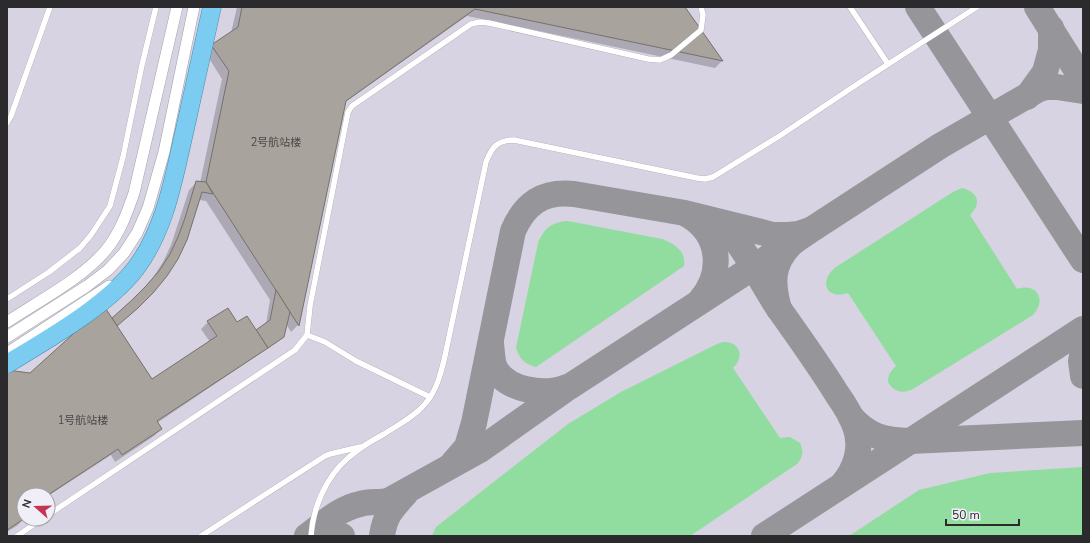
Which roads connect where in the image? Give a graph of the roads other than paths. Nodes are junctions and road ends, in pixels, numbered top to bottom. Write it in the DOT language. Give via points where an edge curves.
graph roads {
  1 [pos="50,7"];
  2 [pos="156,7"];
  3 [pos="177,7"];
  4 [pos="194,7"];
  5 [pos="204,7"];
  6 [pos="212,7"];
  7 [pos="701,7"];
  8 [pos="850,7"];
  9 [pos="977,7"];
  10 [pos="888,64"];
  11 [pos="7,122"];
  12 [pos="7,299"];
  13 [pos="7,322"];
  14 [pos="307,335"];
  15 [pos="7,337"];
  16 [pos="7,353"];
  17 [pos="7,364"];
  18 [pos="430,397"];
  19 [pos="362,447"];
  20 [pos="56,510"];
  21 [pos="30,527"];
  22 [pos="17,536"];
  23 [pos="201,536"];
  24 [pos="311,536"];
  1 -- 11 [label="lane" via="12,116"];
  2 -- 12 [label="lane" via="110,206 80,248"];
  3 -- 13 [label="street" via="134,193 117,234 90,266"];
  4 -- 15 [label="street" via="162,159 148,208 137,233 124,253 108,270"];
  5 -- 16 [label="street" via="158,212 142,247 110,285"];
  6 -- 17 [label="highway" via="174,177 152,242 136,268 99,303 62,330"];
  7 -- 14 [label="lane" via="701,30 671,55 660,60 489,23 471,24 352,106 348,112 310,306"];
  8 -- 10 [label="lane"];
  9 -- 10 [label="lane"];
  10 -- 18 [label="lane" via="781,136 713,177 697,178 514,140 500,142 490,152 486,162 445,356"];
  14 -- 18 [label="lane"];
  14 -- 20 [label="lane" via="295,350"];
  18 -- 19 [label="lane" via="411,416"];
  19 -- 23 [label="lane" via="325,456"];
  19 -- 24 [label="lane" via="331,476 319,499"];
  21 -- 22 [label="lane"];
}
